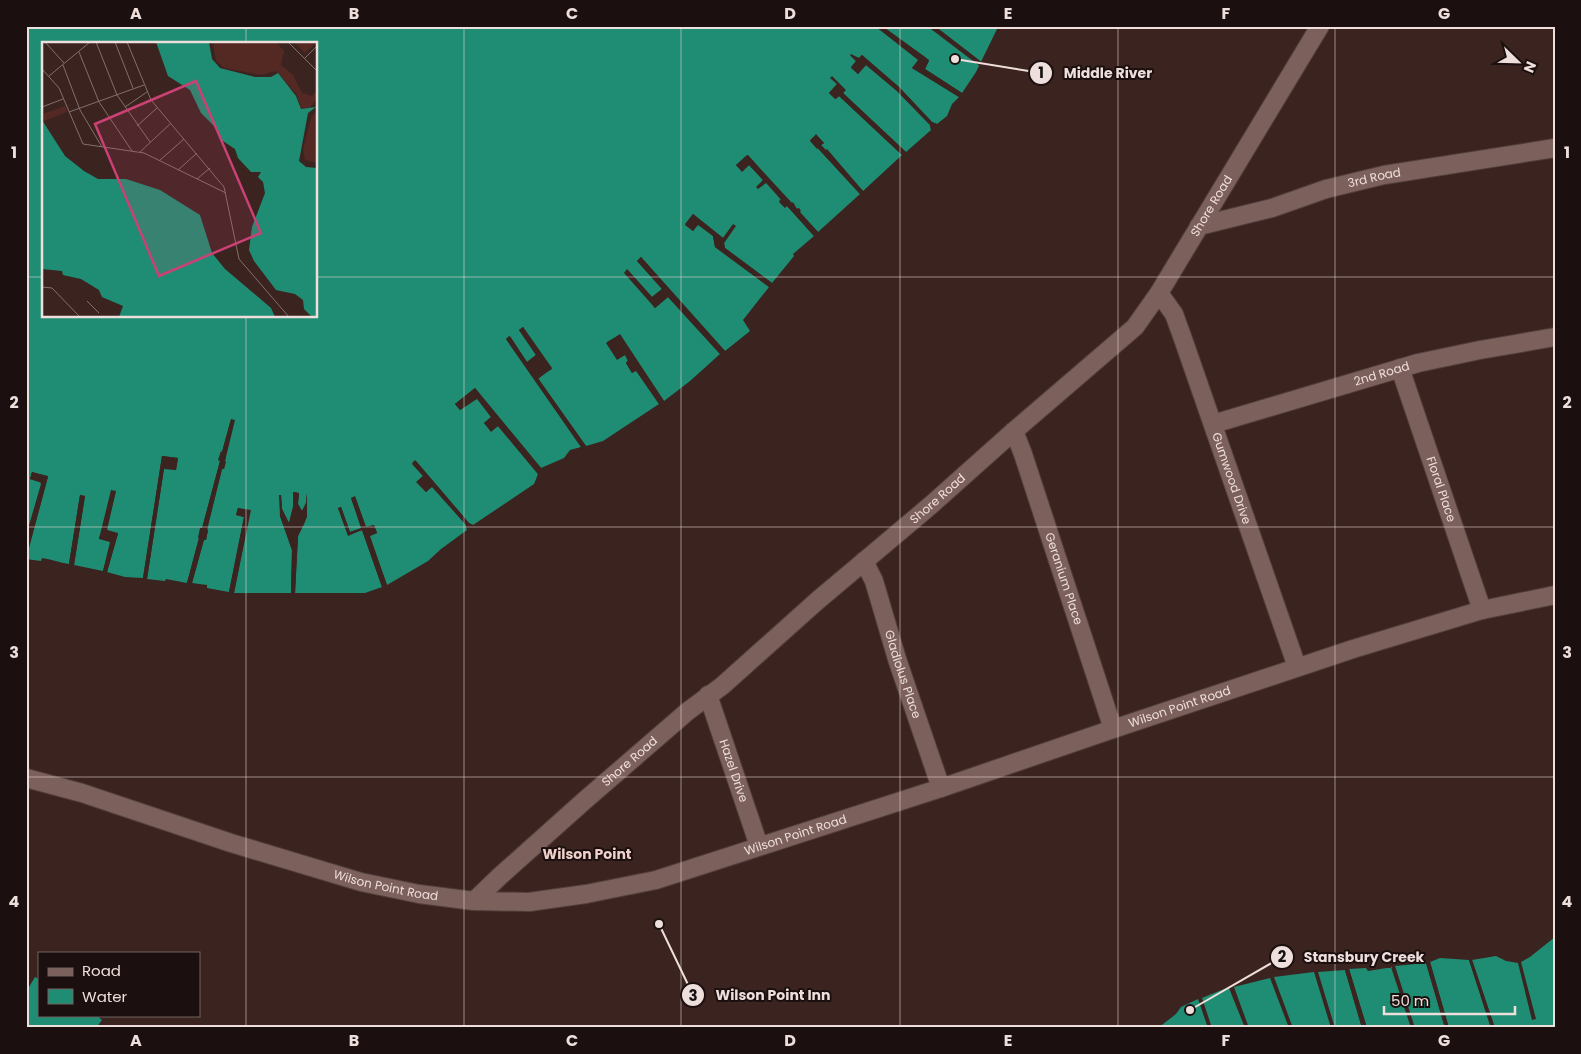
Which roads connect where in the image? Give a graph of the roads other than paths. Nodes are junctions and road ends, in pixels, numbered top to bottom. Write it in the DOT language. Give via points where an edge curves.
graph roads {
  1 [pos="1320,26"];
  2 [pos="1555,148"];
  3 [pos="1199,226"];
  4 [pos="1159,293"];
  5 [pos="1555,337"];
  6 [pos="1400,368"];
  7 [pos="1213,424"];
  8 [pos="1014,430"];
  9 [pos="864,561"];
  10 [pos="1555,595"];
  11 [pos="1482,610"];
  12 [pos="1297,667"];
  13 [pos="708,695"];
  14 [pos="1112,729"];
  15 [pos="26,778"];
  16 [pos="942,788"];
  17 [pos="759,846"];
  18 [pos="474,901"];
  1 -- 3 [label="street, Shore Road"];
  2 -- 3 [label="street, 3rd Road" via="1384,175"];
  3 -- 4 [label="street, Shore Road"];
  4 -- 7 [label="street, Gumwood Drive" via="1174,314"];
  4 -- 8 [label="street, Shore Road" via="1135,327"];
  5 -- 6 [label="street, 2nd Road"];
  6 -- 7 [label="street, 2nd Road"];
  6 -- 11 [label="street, Floral Place"];
  7 -- 12 [label="street, Gumwood Drive"];
  8 -- 9 [label="street, Shore Road"];
  8 -- 14 [label="street, Geranium Place"];
  9 -- 13 [label="street, Shore Road"];
  9 -- 16 [label="street, Gladiolus Place" via="874,581"];
  10 -- 11 [label="street, Wilson Point Road"];
  11 -- 12 [label="street, Wilson Point Road"];
  12 -- 14 [label="street, Wilson Point Road"];
  13 -- 17 [label="street, Hazel Drive"];
  13 -- 18 [label="street, Shore Road"];
  14 -- 16 [label="street, Wilson Point Road"];
  15 -- 18 [label="street, Wilson Point Road" via="362,882"];
  16 -- 17 [label="street, Wilson Point Road"];
  17 -- 18 [label="street, Wilson Point Road" via="656,880 616,889 536,901"];
}
